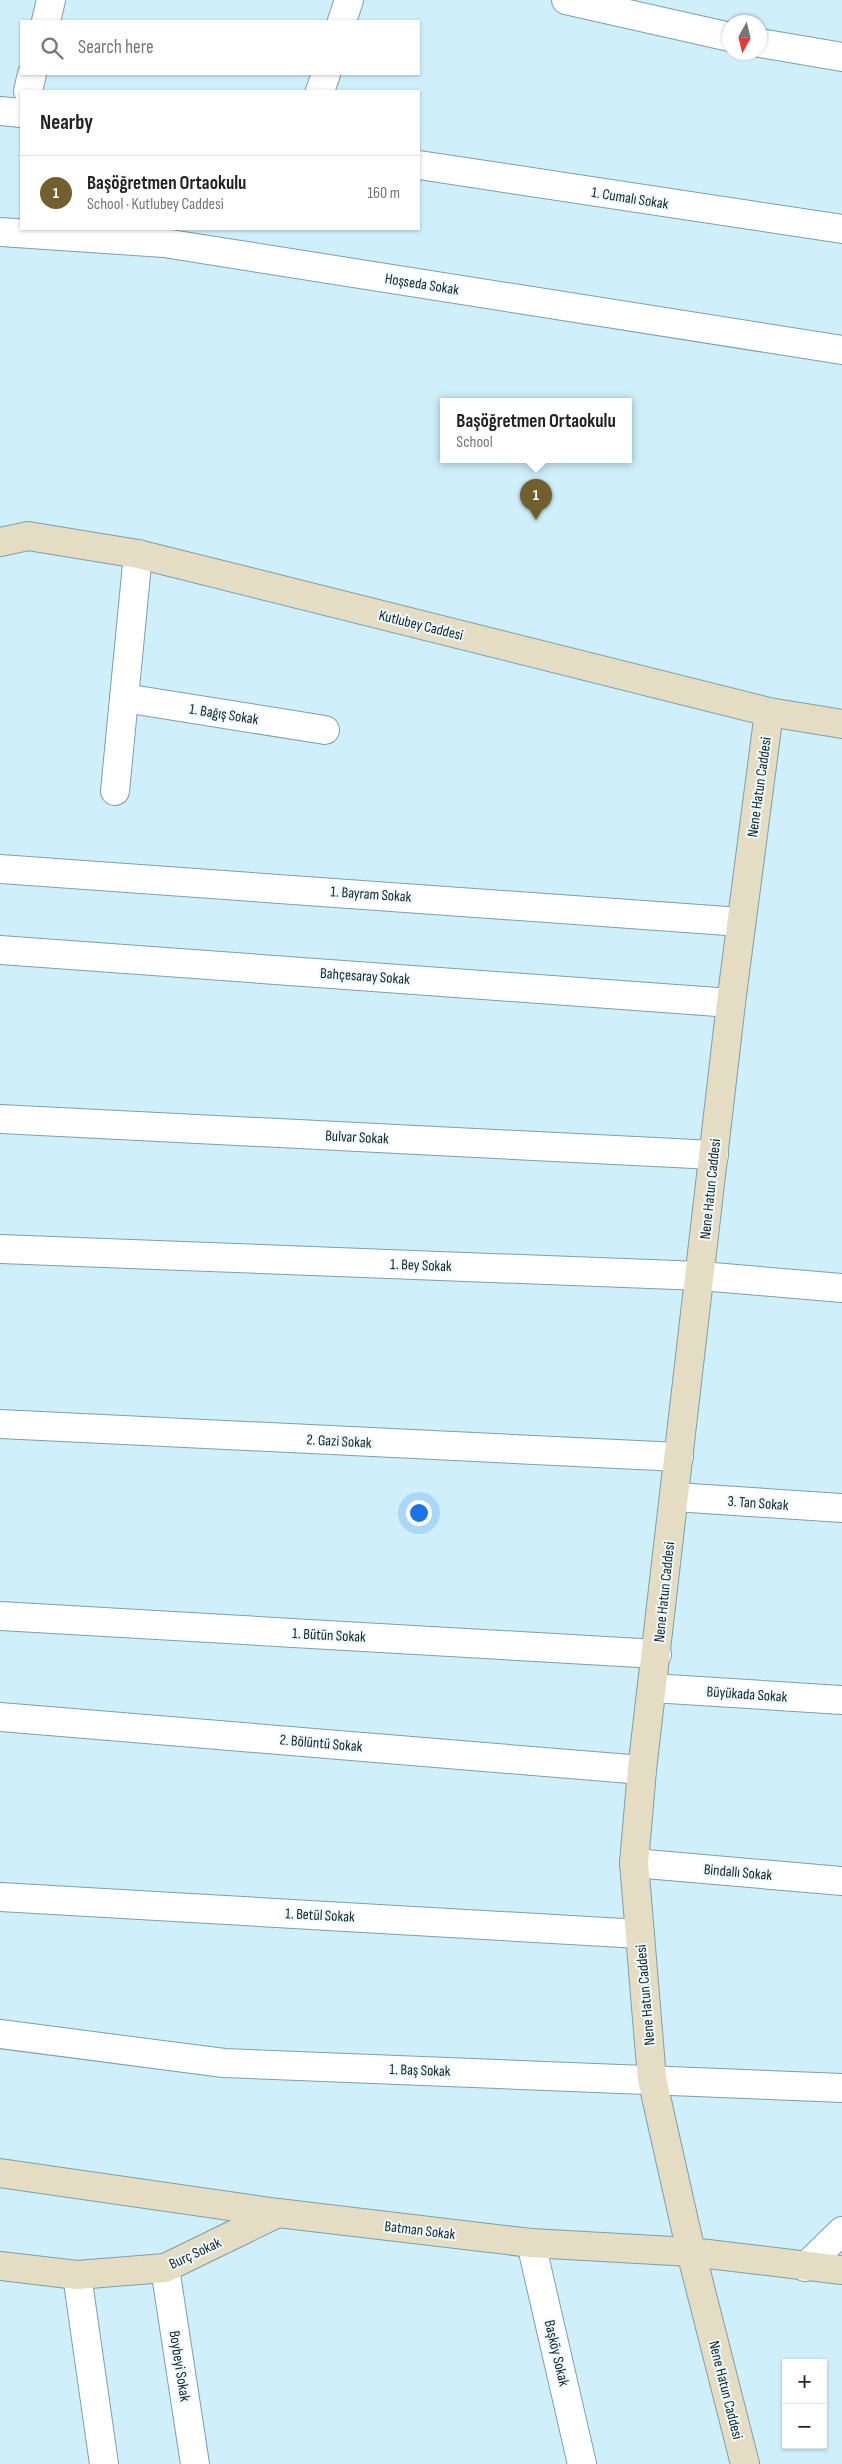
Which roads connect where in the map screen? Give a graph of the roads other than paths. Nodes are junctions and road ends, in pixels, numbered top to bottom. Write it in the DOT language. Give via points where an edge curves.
graph roads {
  1 [pos="51,0"];
  2 [pos="349,0"];
  3 [pos="566,0"];
  4 [pos="46,20"];
  5 [pos="342,20"];
  6 [pos="722,36"];
  7 [pos="767,44"];
  8 [pos="842,57"];
  9 [pos="32,75"];
  10 [pos="326,75"];
  11 [pos="28,90"];
  12 [pos="320,90"];
  13 [pos="0,111"];
  14 [pos="20,113"];
  15 [pos="420,165"];
  16 [pos="842,229"];
  17 [pos="0,232"];
  18 [pos="842,350"];
  19 [pos="0,542"];
  20 [pos="138,554"];
  21 [pos="124,698"];
  22 [pos="769,712"];
  23 [pos="842,724"];
  24 [pos="325,730"];
  25 [pos="115,791"];
  26 [pos="0,869"];
  27 [pos="741,922"];
  28 [pos="0,950"];
  29 [pos="731,1002"];
  30 [pos="0,1119"];
  31 [pos="714,1155"];
  32 [pos="0,1249"];
  33 [pos="701,1276"];
  34 [pos="842,1288"];
  35 [pos="0,1424"];
  36 [pos="679,1457"];
  37 [pos="675,1497"];
  38 [pos="842,1508"];
  39 [pos="0,1616"];
  40 [pos="657,1654"];
  41 [pos="652,1688"];
  42 [pos="842,1700"];
  43 [pos="0,1717"];
  44 [pos="642,1770"];
  45 [pos="634,1863"];
  46 [pos="842,1881"];
  47 [pos="0,1897"];
  48 [pos="640,1934"];
  49 [pos="0,2034"];
  50 [pos="652,2079"];
  51 [pos="842,2088"];
  52 [pos="0,2172"];
  53 [pos="278,2213"];
  54 [pos="842,2231"];
  55 [pos="531,2243"];
  56 [pos="690,2252"];
  57 [pos="0,2266"];
  58 [pos="805,2267"];
  59 [pos="165,2268"];
  60 [pos="842,2270"];
  61 [pos="77,2275"];
  62 [pos="104,2464"];
  63 [pos="195,2464"];
  64 [pos="582,2464"];
  65 [pos="745,2464"];
  1 -- 4 [label="street"];
  2 -- 5 [label="street"];
  3 -- 6 [label="street"];
  7 -- 8 [label="street"];
  9 -- 11 [label="street"];
  10 -- 12 [label="street"];
  13 -- 14 [label="street"];
  15 -- 16 [label="street, 1. Cumalı Sokak"];
  17 -- 18 [label="street, Hoşseda Sokak" via="164,243"];
  19 -- 20 [label="street, Kutlubey Caddesi" via="28,536"];
  20 -- 21 [label="street"];
  20 -- 22 [label="street, Kutlubey Caddesi"];
  21 -- 24 [label="street, 1. Bağış Sokak"];
  21 -- 25 [label="street"];
  22 -- 23 [label="street, Kutlubey Caddesi"];
  22 -- 27 [label="street, Nene Hatun Caddesi"];
  26 -- 27 [label="street, 1. Bayram Sokak"];
  27 -- 29 [label="street, Nene Hatun Caddesi"];
  28 -- 29 [label="street, Bahçesaray Sokak"];
  29 -- 31 [label="street, Nene Hatun Caddesi"];
  30 -- 31 [label="street, Bulvar Sokak"];
  31 -- 33 [label="street, Nene Hatun Caddesi"];
  32 -- 33 [label="street, 1. Bey Sokak"];
  33 -- 34 [label="street, 1. Bey Sokak"];
  33 -- 36 [label="street, Nene Hatun Caddesi"];
  35 -- 36 [label="street, 2. Gazi Sokak"];
  36 -- 37 [label="street, Nene Hatun Caddesi"];
  37 -- 38 [label="street, 3. Tan Sokak"];
  37 -- 40 [label="street, Nene Hatun Caddesi"];
  39 -- 40 [label="street, 1. Bütün Sokak"];
  40 -- 41 [label="street, Nene Hatun Caddesi"];
  41 -- 42 [label="street, Büyükada Sokak"];
  41 -- 44 [label="street, Nene Hatun Caddesi"];
  43 -- 44 [label="street, 2. Bölüntü Sokak"];
  44 -- 45 [label="street, Nene Hatun Caddesi"];
  45 -- 46 [label="street, Bindallı Sokak"];
  45 -- 48 [label="street, Nene Hatun Caddesi"];
  47 -- 48 [label="street, 1. Betül Sokak"];
  48 -- 50 [label="street, Nene Hatun Caddesi"];
  49 -- 50 [label="street, 1. Baş Sokak" via="224,2063"];
  50 -- 51 [label="street, 1. Baş Sokak"];
  50 -- 56 [label="street, Nene Hatun Caddesi"];
  52 -- 53 [label="street, Batman Sokak"];
  53 -- 55 [label="street, Batman Sokak"];
  53 -- 59 [label="street, Burç Sokak"];
  54 -- 58 [label="street"];
  55 -- 56 [label="street, Batman Sokak"];
  55 -- 64 [label="street, Başköy Sokak"];
  56 -- 58 [label="street, Batman Sokak"];
  56 -- 65 [label="street, Nene Hatun Caddesi"];
  57 -- 61 [label="street, Burç Sokak"];
  58 -- 60 [label="street, Batman Sokak"];
  59 -- 61 [label="street, Burç Sokak"];
  59 -- 63 [label="street, Boybeyi Sokak"];
  61 -- 62 [label="street"];
}
